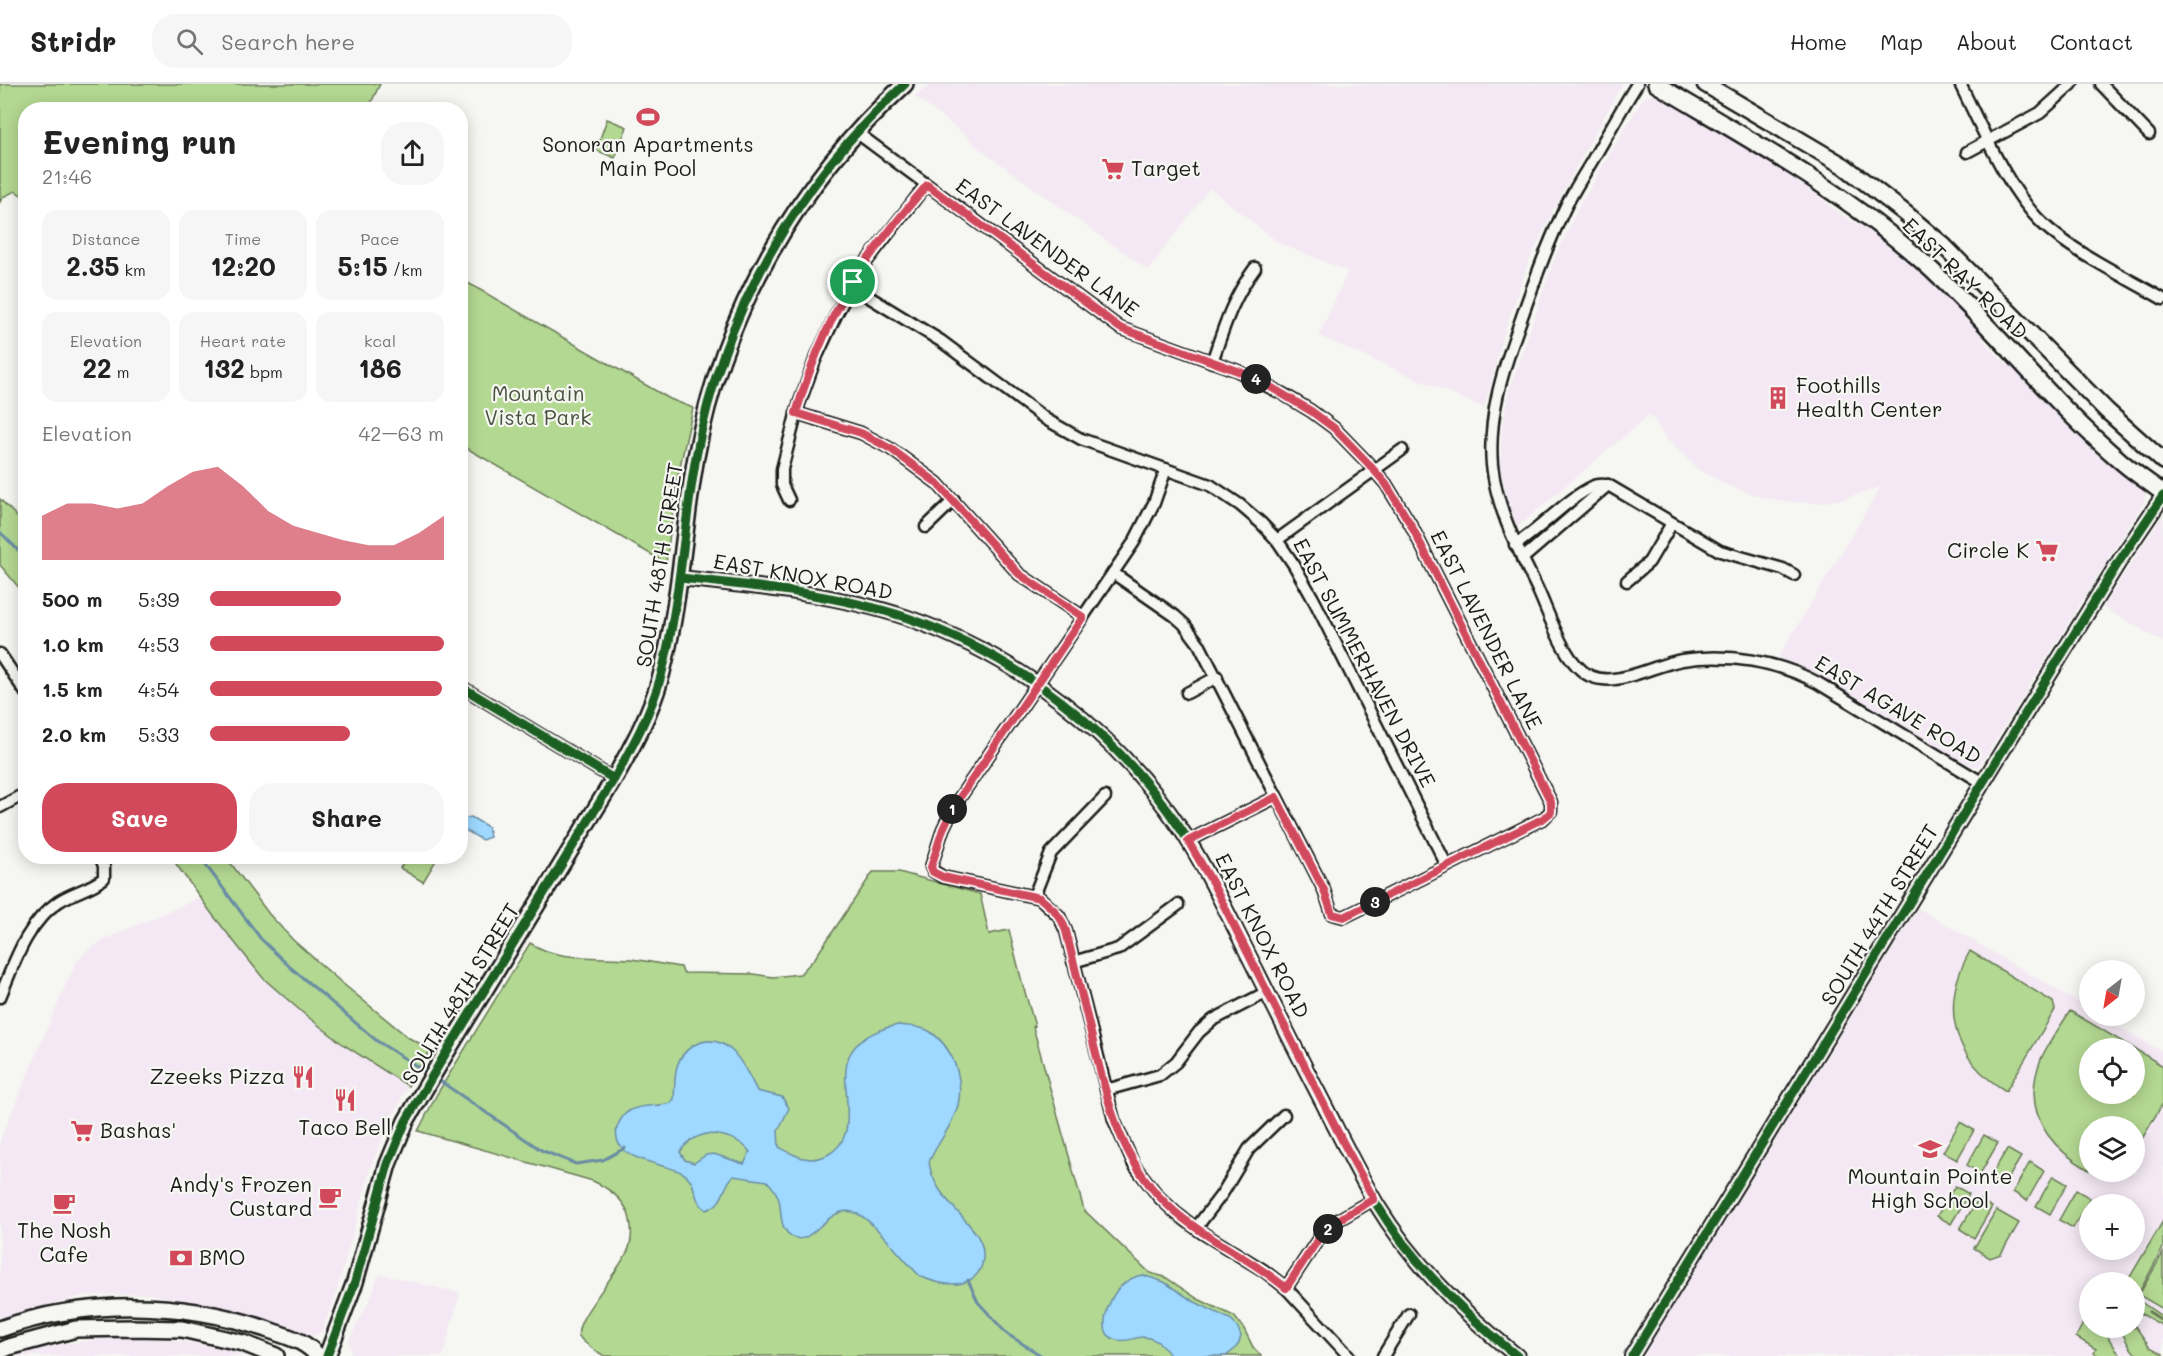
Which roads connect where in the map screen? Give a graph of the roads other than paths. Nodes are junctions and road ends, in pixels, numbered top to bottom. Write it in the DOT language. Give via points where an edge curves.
graph roads {
  1 [pos="905,84"];
  2 [pos="1637,84"];
  3 [pos="1656,84"];
  4 [pos="1705,84"];
  5 [pos="1960,84"];
  6 [pos="2072,84"];
  7 [pos="2101,84"];
  8 [pos="856,132"];
  9 [pos="2149,134"];
  10 [pos="1989,140"];
  11 [pos="1967,152"];
  12 [pos="927,185"];
  13 [pos="1255,268"];
  14 [pos="851,286"];
  15 [pos="2163,299"];
  16 [pos="1212,362"];
  17 [pos="796,413"];
  18 [pos="1402,450"];
  19 [pos="2163,461"];
  20 [pos="1166,469"];
  21 [pos="1374,471"];
  22 [pos="1608,485"];
  23 [pos="2163,494"];
  24 [pos="789,500"];
  25 [pos="954,501"];
  26 [pos="1672,523"];
  27 [pos="926,527"];
  28 [pos="1277,540"];
  29 [pos="1515,546"];
  30 [pos="1522,559"];
  31 [pos="1113,573"];
  32 [pos="1794,575"];
  33 [pos="680,579"];
  34 [pos="1627,581"];
  35 [pos="1083,617"];
  36 [pos="0,654"];
  37 [pos="1217,677"];
  38 [pos="18,681"];
  39 [pos="1037,684"];
  40 [pos="468,692"];
  41 [pos="1187,693"];
  42 [pos="614,779"];
  43 [pos="1983,783"];
  44 [pos="18,797"];
  45 [pos="1105,797"];
  46 [pos="1276,797"];
  47 [pos="0,807"];
  48 [pos="1188,841"];
  49 [pos="103,864"];
  50 [pos="1447,866"];
  51 [pos="1034,896"];
  52 [pos="1178,905"];
  53 [pos="1073,962"];
  54 [pos="1267,992"];
  55 [pos="0,998"];
  56 [pos="1106,1090"];
  57 [pos="1284,1115"];
  58 [pos="1374,1199"];
  59 [pos="1196,1228"];
  60 [pos="1286,1288"];
  61 [pos="1409,1314"];
  62 [pos="0,1329"];
  63 [pos="0,1351"];
  64 [pos="276,1356"];
  65 [pos="318,1356"];
  66 [pos="327,1356"];
  67 [pos="1349,1356"];
  68 [pos="1383,1356"];
  69 [pos="1517,1356"];
  70 [pos="1632,1356"];
  1 -- 8 [label="main road, SOUTH 48TH STREET"];
  2 -- 29 [label="street" via="1564,208 1538,270 1501,380 1493,419 1493,467"];
  3 -- 23 [label="main road, EAST RAY ROAD" via="1802,171 1889,234 1924,263 2091,434"];
  4 -- 19 [label="main road, EAST RAY ROAD" via="1835,161 1905,213 1944,246 2107,411"];
  5 -- 10 [label="street"];
  6 -- 10 [label="street" via="2040,113"];
  7 -- 9 [label="street"];
  8 -- 12 [label="street, EAST LAVENDER LANE"];
  8 -- 33 [label="main road, SOUTH 48TH STREET" via="792,217 765,261 735,327 701,431"];
  10 -- 11 [label="street"];
  10 -- 15 [label="street" via="2010,182 2042,223"];
  12 -- 14 [label="street"];
  12 -- 16 [label="street, EAST LAVENDER LANE" via="1120,328"];
  13 -- 16 [label="street" via="1233,302"];
  14 -- 17 [label="street" via="815,360"];
  14 -- 20 [label="street, EAST SUMMERHAVEN DRIVE" via="941,341 1047,420 1081,439"];
  16 -- 21 [label="street, EAST LAVENDER LANE" via="1262,382 1311,411 1346,440"];
  17 -- 24 [label="street" via="782,469 782,485"];
  17 -- 25 [label="street" via="877,440 937,483"];
  18 -- 21 [label="street"];
  20 -- 28 [label="street, EAST SUMMERHAVEN DRIVE" via="1209,485 1240,505"];
  20 -- 31 [label="street" via="1145,524"];
  21 -- 28 [label="street"];
  21 -- 50 [label="street, EAST LAVENDER LANE" via="1411,525 1551,802 1551,812 1544,818"];
  22 -- 26 [label="street"];
  22 -- 29 [label="street" via="1596,484"];
  22 -- 30 [label="street"];
  23 -- 43 [label="street, SOUTH 44TH STREET"];
  25 -- 27 [label="street"];
  25 -- 35 [label="street" via="1019,574"];
  26 -- 32 [label="street" via="1720,551"];
  26 -- 34 [label="street" via="1649,562"];
  28 -- 50 [label="street, EAST SUMMERHAVEN DRIVE" via="1315,602"];
  29 -- 30 [label="street"];
  30 -- 43 [label="street, EAST AGAVE ROAD" via="1568,654 1591,676 1610,681 1681,660 1727,658 1768,664 1818,683"];
  31 -- 35 [label="street"];
  31 -- 37 [label="street" via="1184,624"];
  33 -- 39 [label="street, EAST KNOX ROAD" via="875,608 977,648"];
  33 -- 42 [label="main road, SOUTH 48TH STREET" via="660,678 636,740"];
  35 -- 39 [label="street"];
  36 -- 38 [label="street"];
  37 -- 41 [label="street"];
  37 -- 46 [label="street"];
  39 -- 48 [label="street, EAST KNOX ROAD" via="1115,749 1149,787"];
  39 -- 51 [label="street" via="954,806 932,861 933,872 943,877"];
  40 -- 42 [label="street"];
  42 -- 66 [label="main road, SOUTH 48TH STREET" via="406,1121 383,1179 350,1299"];
  43 -- 70 [label="street, SOUTH 44TH STREET"];
  44 -- 47 [label="street"];
  45 -- 51 [label="street" via="1051,853"];
  46 -- 48 [label="street"];
  46 -- 50 [label="street" via="1324,890 1332,914 1344,917"];
  48 -- 54 [label="street, EAST KNOX ROAD"];
  49 -- 55 [label="street" via="104,878 96,885 57,903 42,917 25,941"];
  51 -- 53 [label="street" via="1047,903 1062,921"];
  52 -- 53 [label="street" via="1118,950"];
  53 -- 56 [label="street"];
  54 -- 56 [label="street" via="1205,1026 1169,1070"];
  54 -- 58 [label="street, EAST KNOX ROAD"];
  56 -- 59 [label="street" via="1134,1165 1160,1197"];
  57 -- 59 [label="street" via="1249,1149"];
  58 -- 60 [label="street" via="1321,1235"];
  58 -- 69 [label="street, EAST KNOX ROAD" via="1399,1238 1443,1290"];
  59 -- 60 [label="street"];
  60 -- 67 [label="street"];
  61 -- 68 [label="street"];
  62 -- 65 [label="main road" via="51,1314 95,1309 187,1310 277,1333 307,1344"];
  63 -- 64 [label="main road" via="76,1329 131,1328 187,1330 243,1343"];
}
